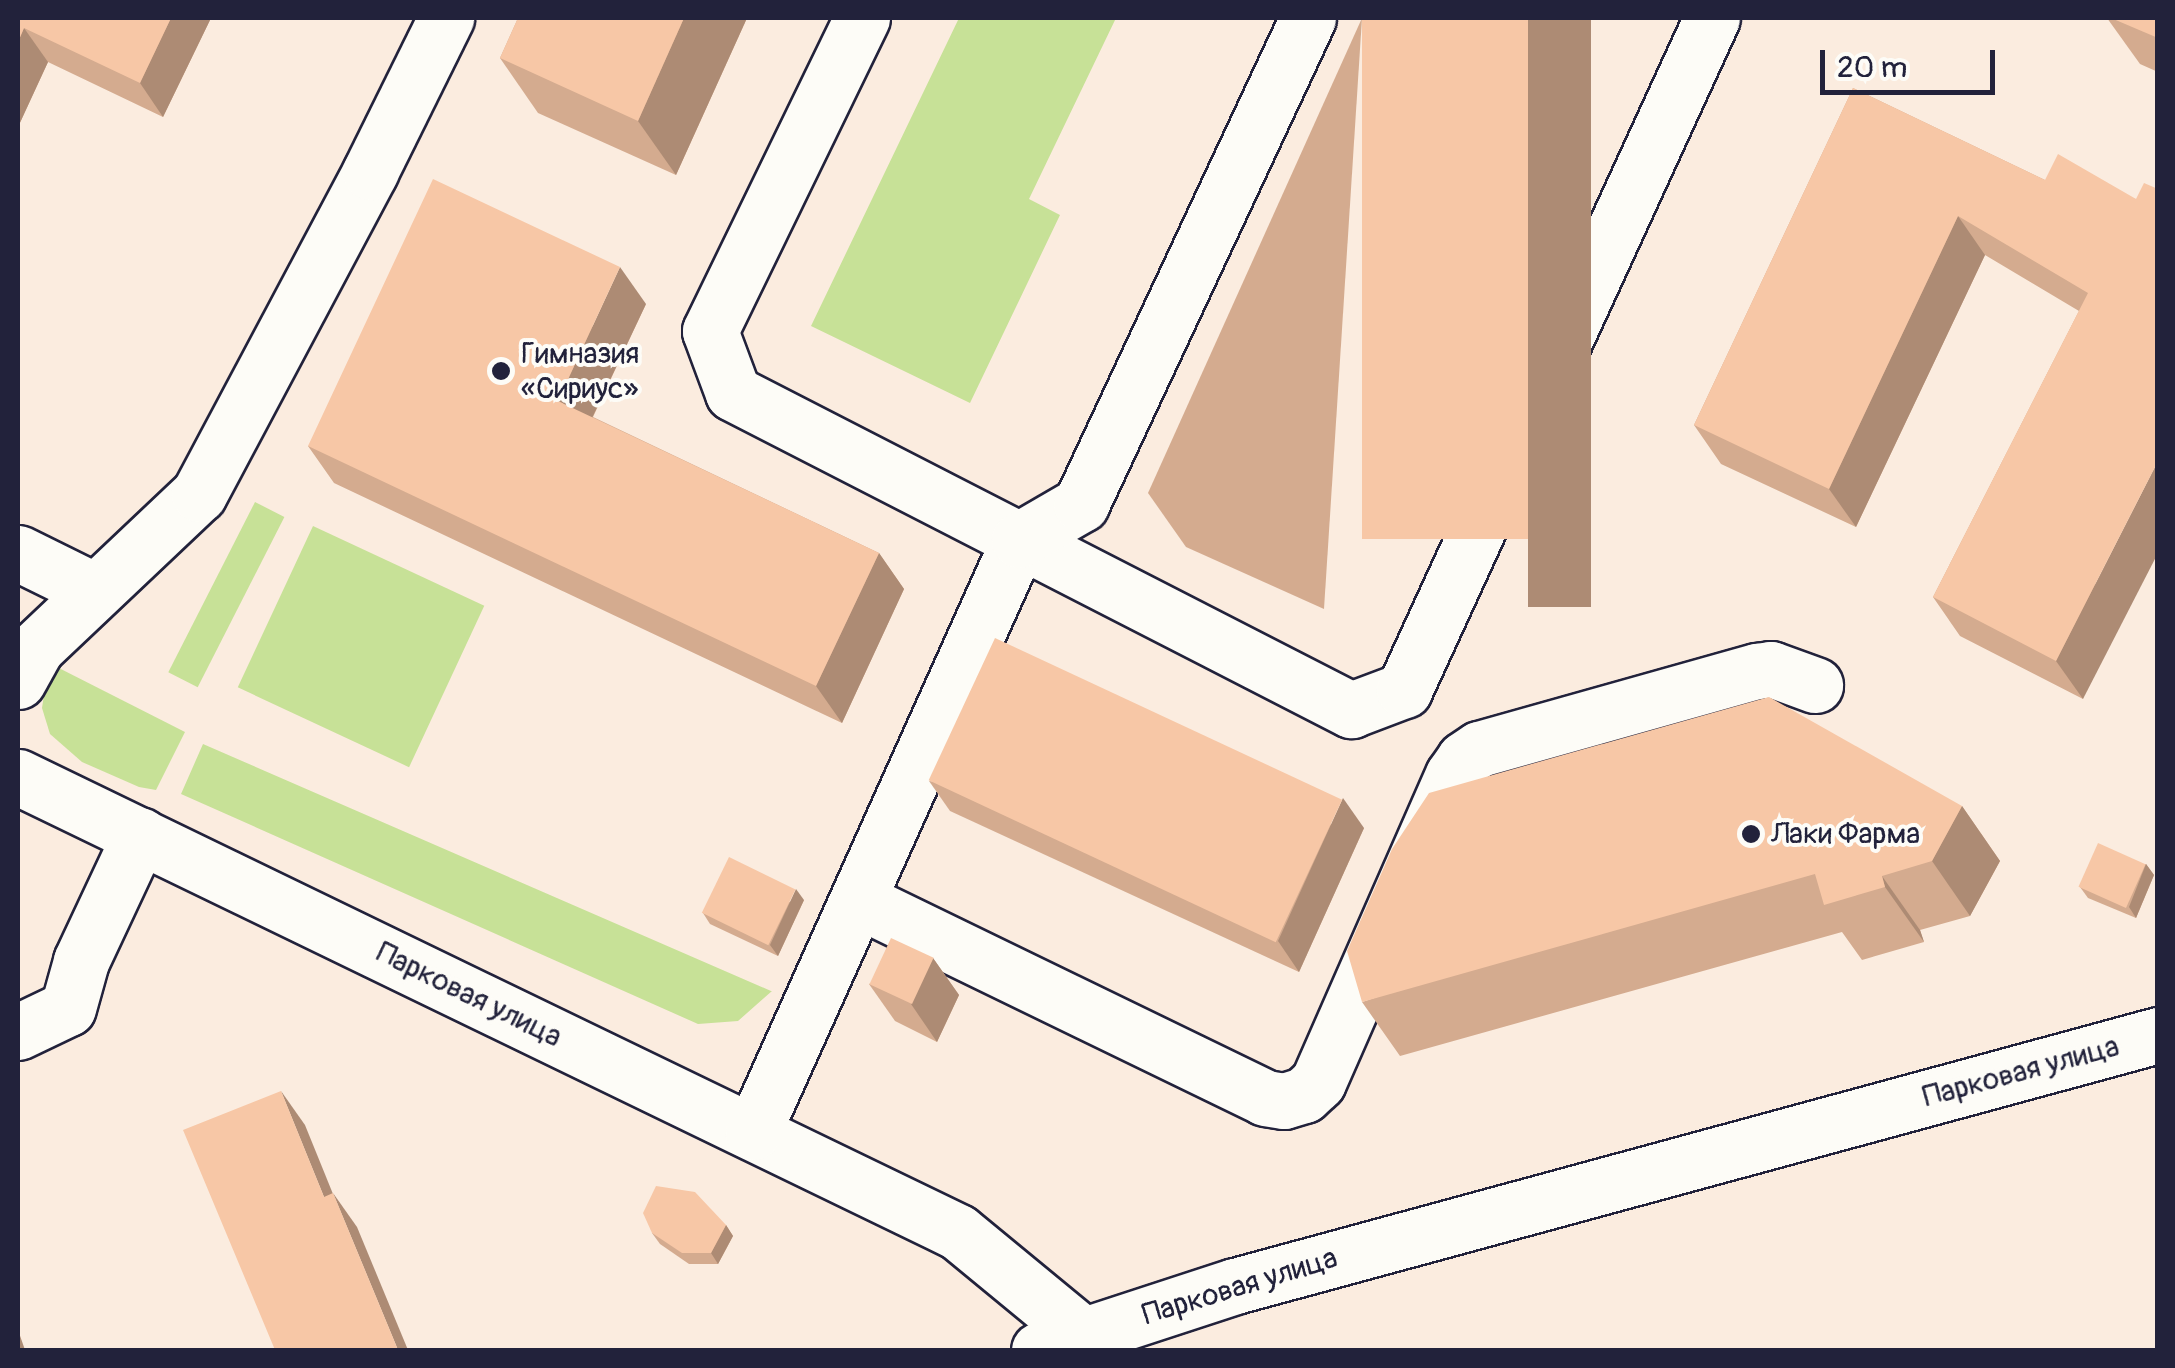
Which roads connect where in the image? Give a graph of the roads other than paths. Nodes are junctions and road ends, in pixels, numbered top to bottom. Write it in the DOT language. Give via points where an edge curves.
graph roads {
  1 [pos="446,18"];
  2 [pos="862,18"];
  3 [pos="1308,18"];
  4 [pos="1712,18"];
  5 [pos="1019,540"];
  6 [pos="18,553"];
  7 [pos="93,590"];
  8 [pos="18,681"];
  9 [pos="1814,685"];
  10 [pos="18,778"];
  11 [pos="140,835"];
  12 [pos="860,901"];
  13 [pos="18,1032"];
  14 [pos="2158,1035"];
  15 [pos="753,1132"];
  16 [pos="1061,1343"];
  1 -- 7 [label="street" via="199,494"];
  2 -- 5 [label="street" via="710,331 733,393"];
  3 -- 5 [label="street" via="1080,504"];
  4 -- 5 [label="street" via="1404,690 1351,710"];
  5 -- 12 [label="street"];
  6 -- 7 [label="street"];
  7 -- 8 [label="street" via="36,648"];
  9 -- 12 [label="street" via="1772,669 1757,671 1464,759 1318,1082 1284,1100 1265,1098"];
  10 -- 11 [label="street, Парковая улица"];
  11 -- 13 [label="street" via="81,961 68,1008"];
  11 -- 15 [label="street, Парковая улица"];
  12 -- 15 [label="street"];
  14 -- 16 [label="street, Парковая улица" via="1235,1286"];
  15 -- 16 [label="street, Парковая улица" via="958,1232"];
}
